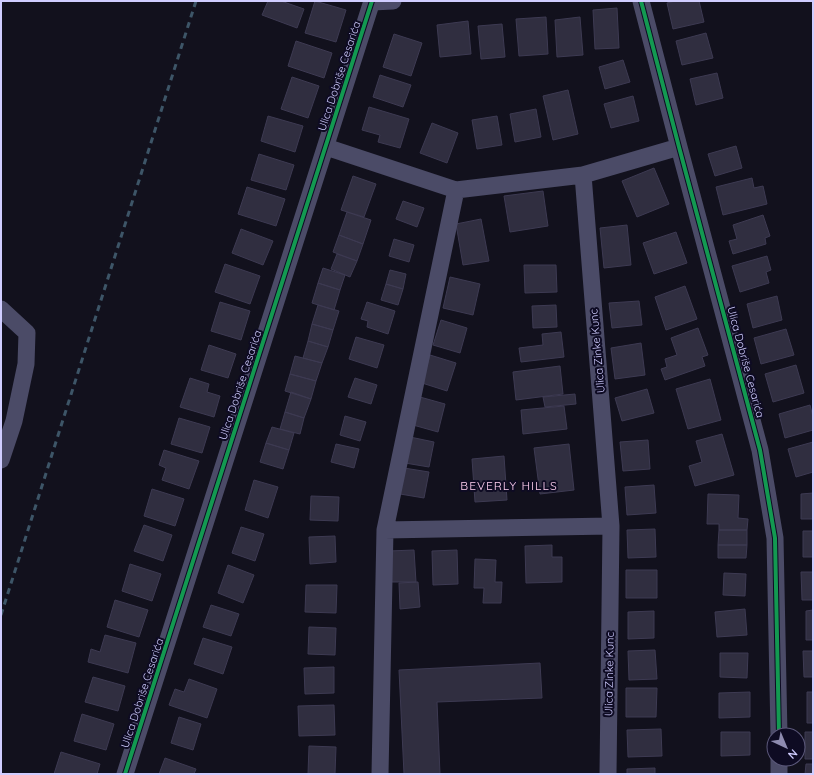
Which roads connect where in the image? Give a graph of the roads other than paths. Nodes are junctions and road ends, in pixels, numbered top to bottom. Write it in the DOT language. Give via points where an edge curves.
graph roads {
  1 [pos="393,1"];
  2 [pos="641,1"];
  3 [pos="372,2"];
  4 [pos="326,147"];
  5 [pos="678,147"];
  6 [pos="583,175"];
  7 [pos="456,190"];
  8 [pos="1,309"];
  9 [pos="1,460"];
  10 [pos="611,526"];
  11 [pos="385,530"];
  12 [pos="779,727"];
  13 [pos="125,774"];
  14 [pos="380,774"];
  15 [pos="608,774"];
  1 -- 3 [label="street, Ulica Dobriše Cesarića"];
  2 -- 5 [label="street, Ulica Dobriše Cesarića"];
  3 -- 4 [label="street, Ulica Dobriše Cesarića"];
  4 -- 7 [label="street"];
  4 -- 13 [label="street, Ulica Dobriše Cesarića"];
  5 -- 6 [label="street"];
  5 -- 12 [label="street, Ulica Dobriše Cesarića" via="760,450 776,538"];
  6 -- 7 [label="street"];
  6 -- 10 [label="street, Ulica Zinke Kunc"];
  7 -- 11 [label="street"];
  8 -- 9 [label="street" via="27,333 26,364 16,414"];
  10 -- 11 [label="street"];
  10 -- 15 [label="street, Ulica Zinke Kunc"];
  11 -- 14 [label="street"];
}
